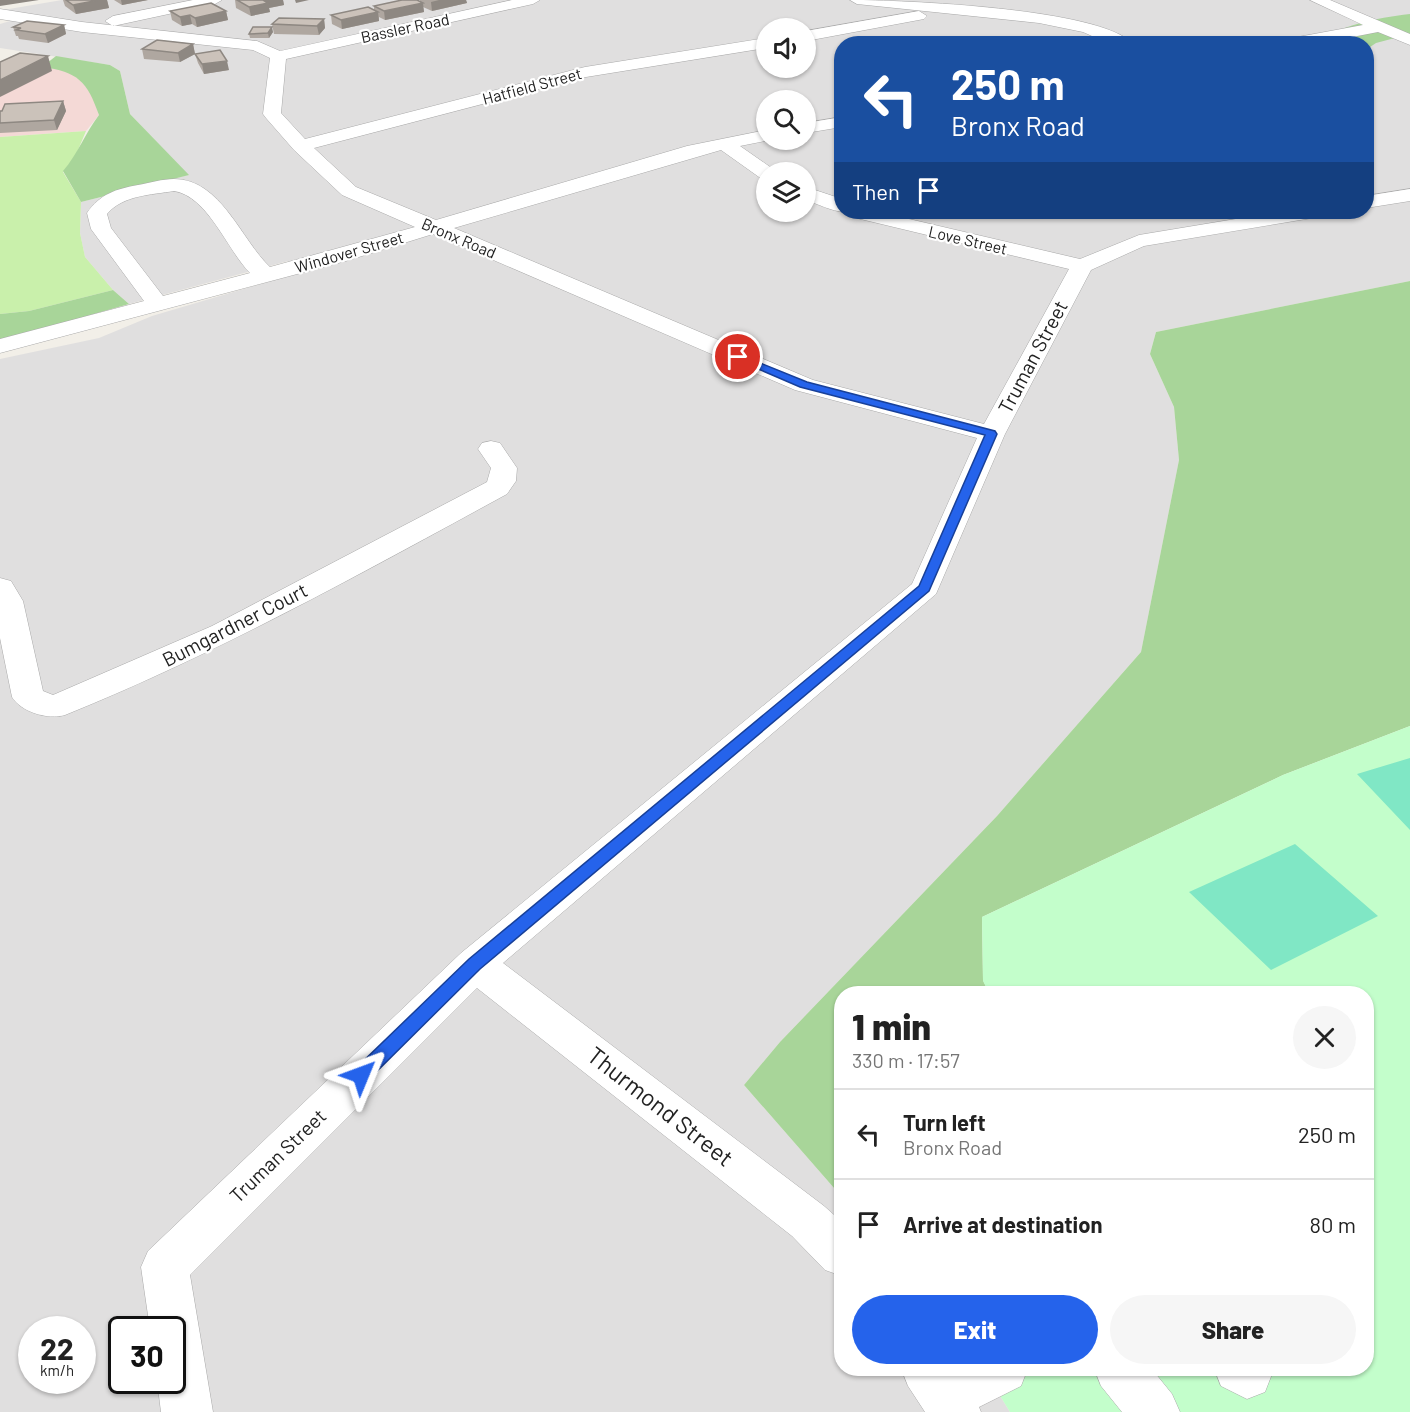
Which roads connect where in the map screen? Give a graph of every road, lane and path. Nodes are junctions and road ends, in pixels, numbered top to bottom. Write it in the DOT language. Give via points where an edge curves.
graph roads {
  1 [pos="215,0"];
  2 [pos="532,0"];
  3 [pos="857,0"];
  4 [pos="1317,0"];
  5 [pos="946,10"];
  6 [pos="0,14"];
  7 [pos="82,27"];
  8 [pos="1380,27"];
  9 [pos="816,34"];
  10 [pos="1108,36"];
  11 [pos="1331,36"];
  12 [pos="1410,40"];
  13 [pos="756,45"];
  14 [pos="278,56"];
  15 [pos="834,123"];
  16 [pos="816,126"];
  17 [pos="756,137"];
  18 [pos="723,143"];
  19 [pos="300,146"];
  20 [pos="756,166"];
  21 [pos="1410,195"];
  22 [pos="816,197"];
  23 [pos="1374,201"];
  24 [pos="834,203"];
  25 [pos="884,219"];
  26 [pos="1246,219"];
  27 [pos="434,227"];
  28 [pos="1082,266"];
  29 [pos="265,275"];
  30 [pos="157,303"];
  31 [pos="0,346"];
  32 [pos="992,434"];
  33 [pos="491,449"];
  34 [pos="0,587"];
  35 [pos="475,964"];
  36 [pos="834,1246"];
  37 [pos="983,1376"];
  38 [pos="1125,1376"];
  39 [pos="942,1392"];
  40 [pos="187,1412"];
  41 [pos="1154,1412"];
  1 -- 7 [label="street"];
  2 -- 14 [label="street, Bassler Road"];
  3 -- 5 [label="street"];
  4 -- 8 [label="street"];
  5 -- 9 [label="street"];
  5 -- 10 [label="street" via="1039,18 1088,27"];
  6 -- 7 [label="street"];
  7 -- 14 [label="street" via="257,46"];
  8 -- 11 [label="street"];
  8 -- 12 [label="street"];
  13 -- 19 [label="street, Hatfield Street" via="585,72"];
  14 -- 19 [label="street, Bronx Road" via="272,114"];
  15 -- 16 [label="street"];
  17 -- 18 [label="street, Windover Street"];
  18 -- 20 [label="street"];
  18 -- 27 [label="street, Windover Street"];
  19 -- 27 [label="street, Bronx Road" via="349,191"];
  21 -- 23 [label="street"];
  22 -- 24 [label="street"];
  25 -- 28 [label="street, Love Street"];
  26 -- 28 [label="street" via="1139,241"];
  27 -- 29 [label="street, Windover Street"];
  27 -- 32 [label="street, Bronx Road" via="804,385"];
  28 -- 32 [label="street, Truman Street"];
  29 -- 30 [label="street, Windover Street"];
  29 -- 30 [label="street" via="199,193 174,184 123,194 107,201 96,213 101,230"];
  30 -- 31 [label="street, Windover Street"];
  32 -- 35 [label="street, Truman Street" via="925,588"];
  33 -- 34 [label="street, Bumgardner Court" via="504,468 497,488 311,588 127,680 53,707 28,697 8,600"];
  35 -- 36 [label="street, Thurmond Street" via="808,1221"];
  35 -- 40 [label="street, Truman Street" via="165,1266"];
  37 -- 39 [label="street"];
  38 -- 41 [label="street"];
}
